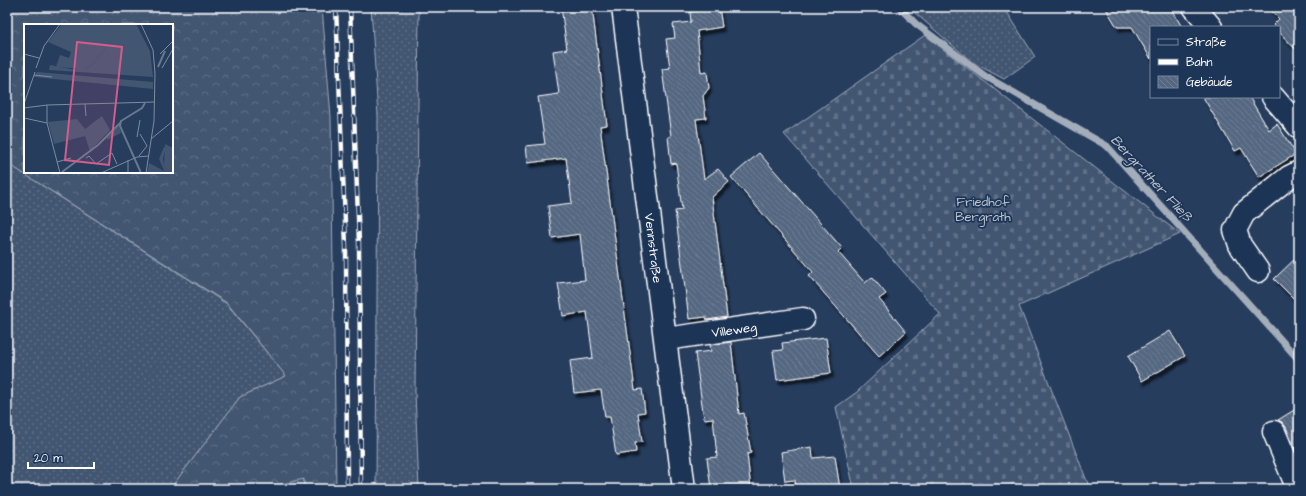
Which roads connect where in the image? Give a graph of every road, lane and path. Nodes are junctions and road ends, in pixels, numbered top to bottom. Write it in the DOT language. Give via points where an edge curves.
graph roads {
  1 [pos="623,7"];
  2 [pos="1194,7"];
  3 [pos="1210,26"];
  4 [pos="1274,98"];
  5 [pos="1299,127"];
  6 [pos="1299,172"];
  7 [pos="1258,271"];
  8 [pos="803,319"];
  9 [pos="666,339"];
  10 [pos="1274,432"];
  11 [pos="684,489"];
  12 [pos="1298,489"];
  1 -- 9 [label="street, Vennstraße"];
  2 -- 3 [label="street"];
  4 -- 5 [label="street"];
  6 -- 7 [label="street" via="1244,212 1235,230 1240,245"];
  8 -- 9 [label="street, Villeweg"];
  9 -- 11 [label="street, Vennstraße"];
  10 -- 12 [label="street"];
}
